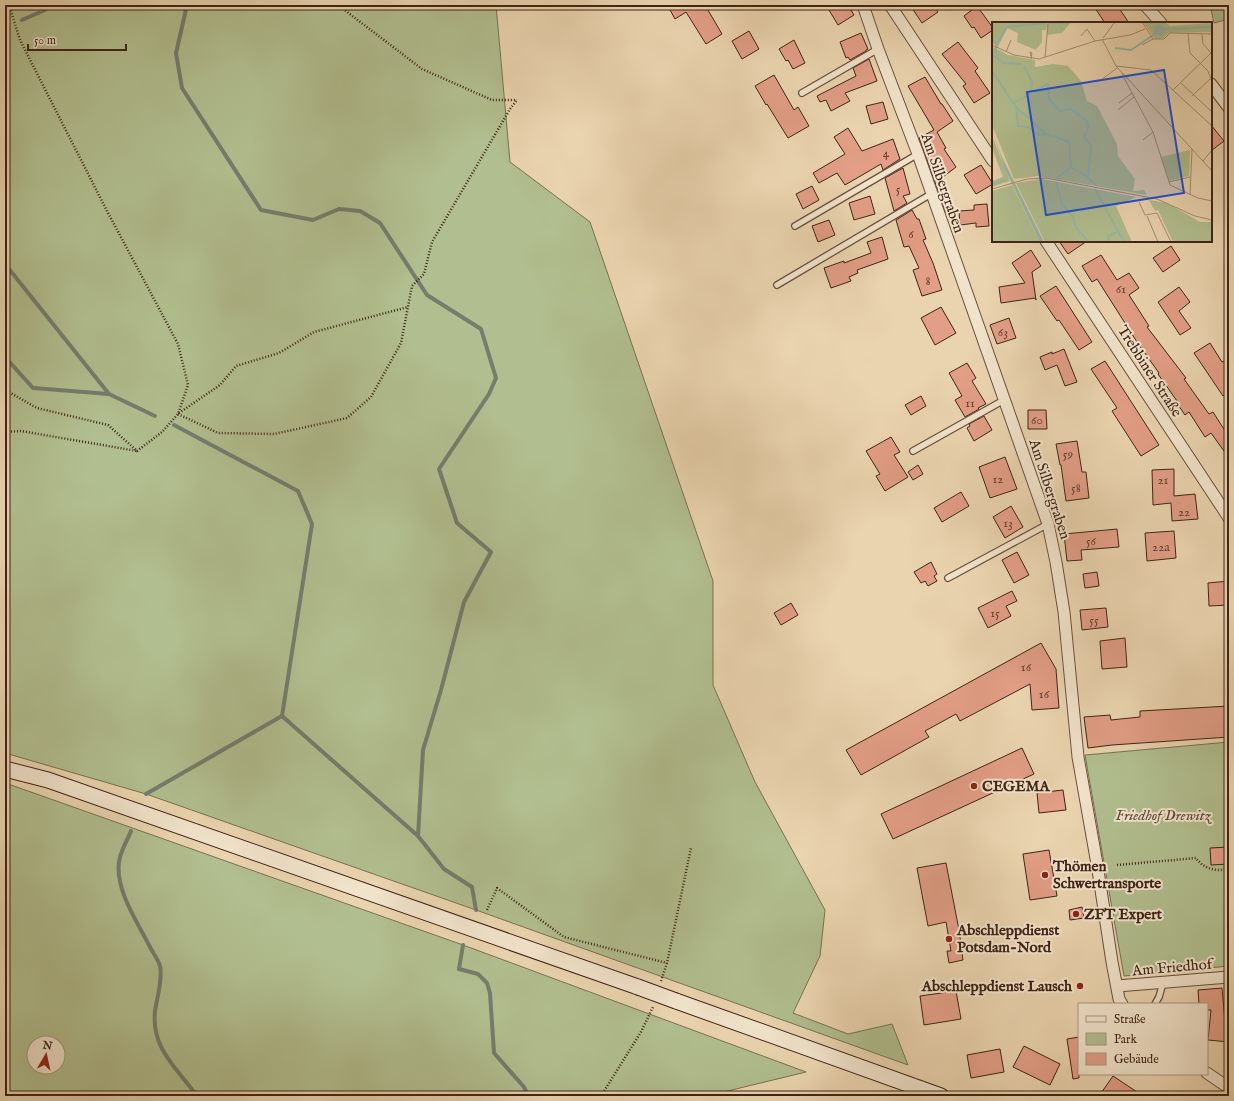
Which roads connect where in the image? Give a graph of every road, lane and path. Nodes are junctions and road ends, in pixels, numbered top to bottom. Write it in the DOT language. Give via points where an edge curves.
graph roads {
  1 [pos="8,5"];
  2 [pos="338,5"];
  3 [pos="863,5"];
  4 [pos="890,5"];
  5 [pos="1145,5"];
  6 [pos="1160,22"];
  7 [pos="878,49"];
  8 [pos="1212,85"];
  9 [pos="802,93"];
  10 [pos="1229,108"];
  11 [pos="918,154"];
  12 [pos="992,158"];
  13 [pos="931,194"];
  14 [pos="795,226"];
  15 [pos="1047,242"];
  16 [pos="777,285"];
  17 [pos="408,307"];
  18 [pos="5,388"];
  19 [pos="1004,400"];
  20 [pos="178,414"];
  21 [pos="5,432"];
  22 [pos="136,451"];
  23 [pos="913,451"];
  24 [pos="1229,518"];
  25 [pos="1048,524"];
  26 [pos="948,578"];
  27 [pos="5,769"];
  28 [pos="691,848"];
  29 [pos="1117,865"];
  30 [pos="1229,868"];
  31 [pos="487,910"];
  32 [pos="667,963"];
  33 [pos="1229,977"];
  34 [pos="1163,983"];
  35 [pos="660,986"];
  36 [pos="1117,986"];
  37 [pos="655,1000"];
  38 [pos="1121,1003"];
  39 [pos="1156,1003"];
  40 [pos="1208,1074"];
  41 [pos="1229,1088"];
  42 [pos="601,1096"];
  43 [pos="941,1096"];
  1 -- 20 [label="path" via="20,40 178,344 188,385"];
  2 -- 17 [label="path" via="422,69 492,100 517,100 432,242 424,274 412,286"];
  3 -- 7 [label="street, Am Silbergraben"];
  4 -- 12 [label="street"];
  5 -- 6 [label="street"];
  7 -- 9 [label="lane"];
  7 -- 11 [label="street, Am Silbergraben"];
  8 -- 10 [label="street"];
  11 -- 13 [label="street, Am Silbergraben"];
  11 -- 14 [label="lane"];
  13 -- 16 [label="lane"];
  13 -- 19 [label="street, Am Silbergraben"];
  15 -- 24 [label="street, Trebbiner Straße"];
  17 -- 20 [label="path" via="314,332 279,353 236,366 220,385"];
  17 -- 20 [label="path" via="401,343 371,398 347,418 274,434 218,433"];
  18 -- 22 [label="path" via="37,408 108,425"];
  19 -- 23 [label="lane"];
  19 -- 25 [label="street, Am Silbergraben"];
  20 -- 22 [label="path" via="162,432"];
  21 -- 22 [label="path" via="21,430"];
  25 -- 26 [label="lane"];
  25 -- 36 [label="street, Am Silbergraben" via="1064,612 1078,757"];
  27 -- 43 [label="main road, bridge" via="48,780"];
  28 -- 32 [label="path"];
  29 -- 30 [label="path" via="1196,858 1212,870"];
  31 -- 32 [label="path" via="497,888 564,937"];
  32 -- 35 [label="path"];
  33 -- 34 [label="street, Am Friedhof"];
  34 -- 36 [label="street, Am Friedhof"];
  34 -- 39 [label="lane"];
  36 -- 38 [label="street, Am Silbergraben"];
  37 -- 42 [label="path" via="641,1032"];
  40 -- 41 [label="street"];
}
